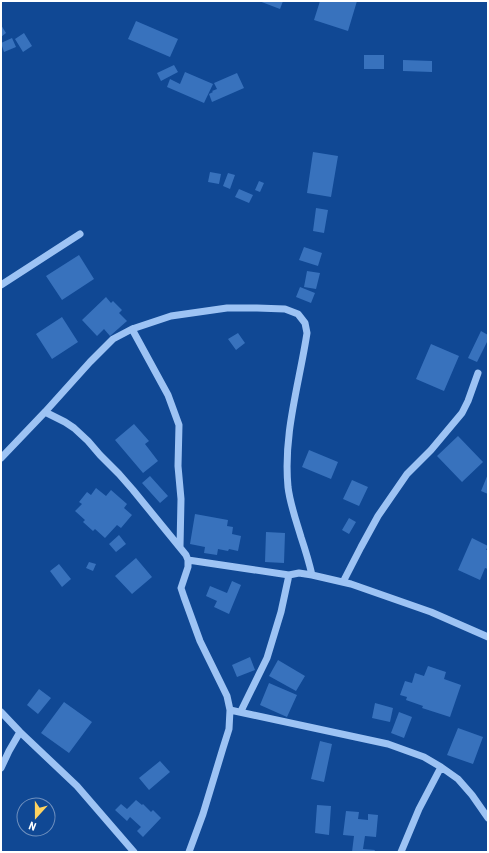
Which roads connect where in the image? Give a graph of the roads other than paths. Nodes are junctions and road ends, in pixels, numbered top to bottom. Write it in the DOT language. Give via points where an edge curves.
graph roads {
  1 [pos="80,234"];
  2 [pos="1,285"];
  3 [pos="132,329"];
  4 [pos="478,373"];
  5 [pos="45,412"];
  6 [pos="1,458"];
  7 [pos="180,547"];
  8 [pos="188,560"];
  9 [pos="289,575"];
  10 [pos="312,575"];
  11 [pos="343,582"];
  12 [pos="488,637"];
  13 [pos="230,710"];
  14 [pos="242,711"];
  15 [pos="1,712"];
  16 [pos="20,732"];
  17 [pos="441,767"];
  18 [pos="1,768"];
  19 [pos="488,818"];
  20 [pos="134,852"];
  21 [pos="189,852"];
  22 [pos="402,852"];
  1 -- 2 [label="street"];
  3 -- 5 [label="street" via="113,339"];
  3 -- 7 [label="street" via="168,395 179,425"];
  3 -- 10 [label="street" via="171,316 227,308 285,309 298,314 305,323 307,334 292,409 286,464 291,505"];
  4 -- 11 [label="street" via="462,413 407,474 378,516"];
  5 -- 6 [label="street"];
  5 -- 7 [label="street" via="74,428 88,441"];
  7 -- 8 [label="street"];
  8 -- 9 [label="street"];
  8 -- 13 [label="street" via="181,588 200,641 227,696"];
  9 -- 10 [label="street"];
  9 -- 14 [label="street" via="281,612 266,658"];
  10 -- 11 [label="street"];
  11 -- 12 [label="street" via="431,612"];
  13 -- 14 [label="street"];
  13 -- 21 [label="street" via="229,730"];
  14 -- 17 [label="street" via="388,744 424,757"];
  15 -- 16 [label="street"];
  16 -- 18 [label="street"];
  16 -- 20 [label="street" via="77,786"];
  17 -- 19 [label="street" via="458,779"];
  17 -- 22 [label="street" via="419,809"];
}
